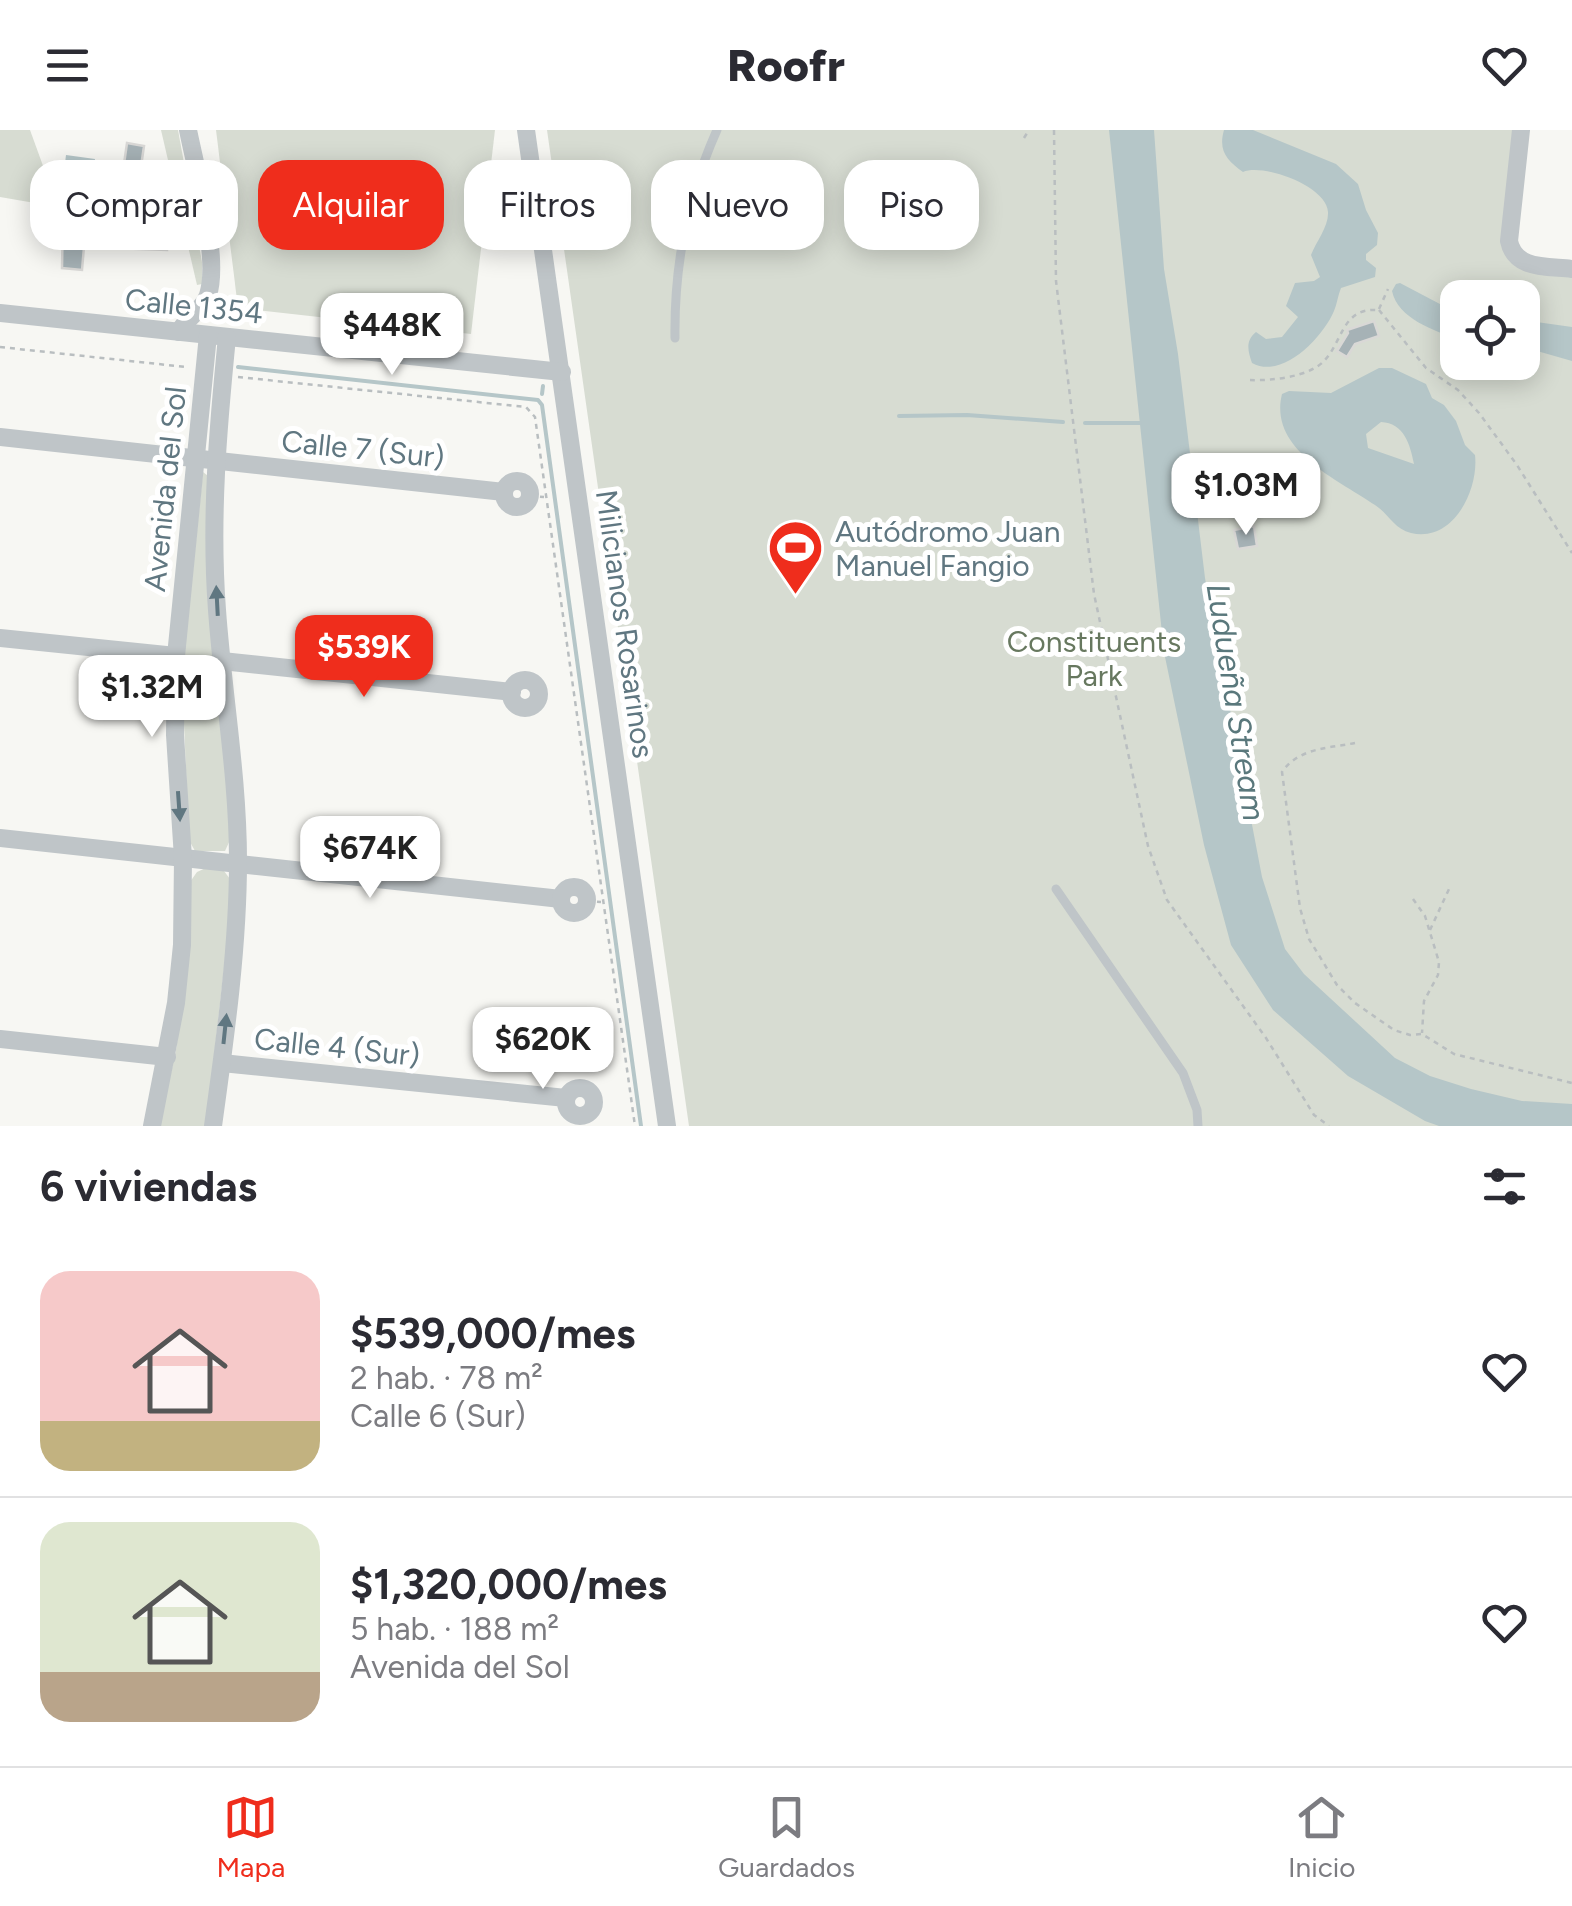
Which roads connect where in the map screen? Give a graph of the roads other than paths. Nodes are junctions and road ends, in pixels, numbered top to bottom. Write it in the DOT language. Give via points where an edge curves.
graph roads {
  1 [pos="188,130"];
  2 [pos="526,130"];
  3 [pos="717,130"];
  4 [pos="1521,130"];
  5 [pos="1572,269"];
  6 [pos="0,312"];
  7 [pos="179,332"];
  8 [pos="218,336"];
  9 [pos="675,338"];
  10 [pos="562,372"];
  11 [pos="0,437"];
  12 [pos="196,458"];
  13 [pos="215,460"];
  14 [pos="538,496"];
  15 [pos="0,638"];
  16 [pos="176,656"];
  17 [pos="222,661"];
  18 [pos="512,692"];
  19 [pos="0,838"];
  20 [pos="183,858"];
  21 [pos="238,863"];
  22 [pos="1056,889"];
  23 [pos="596,902"];
  24 [pos="0,1039"];
  25 [pos="167,1057"];
  26 [pos="222,1063"];
  27 [pos="566,1098"];
  28 [pos="152,1126"];
  29 [pos="213,1126"];
  30 [pos="667,1126"];
  31 [pos="1198,1126"];
  1 -- 7 [label="street" via="212,277 206,301"];
  2 -- 10 [label="street, Milicianos Rosarinos"];
  3 -- 9 [label="lane" via="683,230"];
  4 -- 5 [label="street" via="1509,241 1516,259"];
  6 -- 7 [label="street, Calle 1354"];
  7 -- 8 [label="street, Calle 1354"];
  8 -- 10 [label="street, Calle 1354"];
  8 -- 12 [label="street, Avenida del Sol"];
  8 -- 13 [label="street, Avenida del Sol"];
  10 -- 30 [label="street, Milicianos Rosarinos"];
  11 -- 12 [label="street, Calle 7 (Sur)"];
  12 -- 13 [label="street, Calle 7 (Sur)"];
  12 -- 16 [label="street, Avenida del Sol"];
  13 -- 14 [label="street, Calle 7 (Sur)" via="504,492 519,480"];
  17 -- 13 [label="street, Avenida del Sol, one-way"];
  15 -- 16 [label="street"];
  16 -- 20 [label="street, Avenida del Sol, one-way"];
  17 -- 18 [label="street"];
  17 -- 21 [label="street, Avenida del Sol"];
  19 -- 20 [label="street"];
  20 -- 21 [label="street"];
  20 -- 25 [label="street, Avenida del Sol" via="182,945"];
  21 -- 23 [label="street" via="561,898 576,887"];
  26 -- 21 [label="street, Avenida del Sol, one-way"];
  22 -- 31 [label="lane" via="1183,1073"];
  24 -- 25 [label="street"];
  25 -- 28 [label="street, Avenida del Sol"];
  26 -- 27 [label="street, Calle 4 (Sur)"];
  26 -- 29 [label="street, Avenida del Sol"];
}
